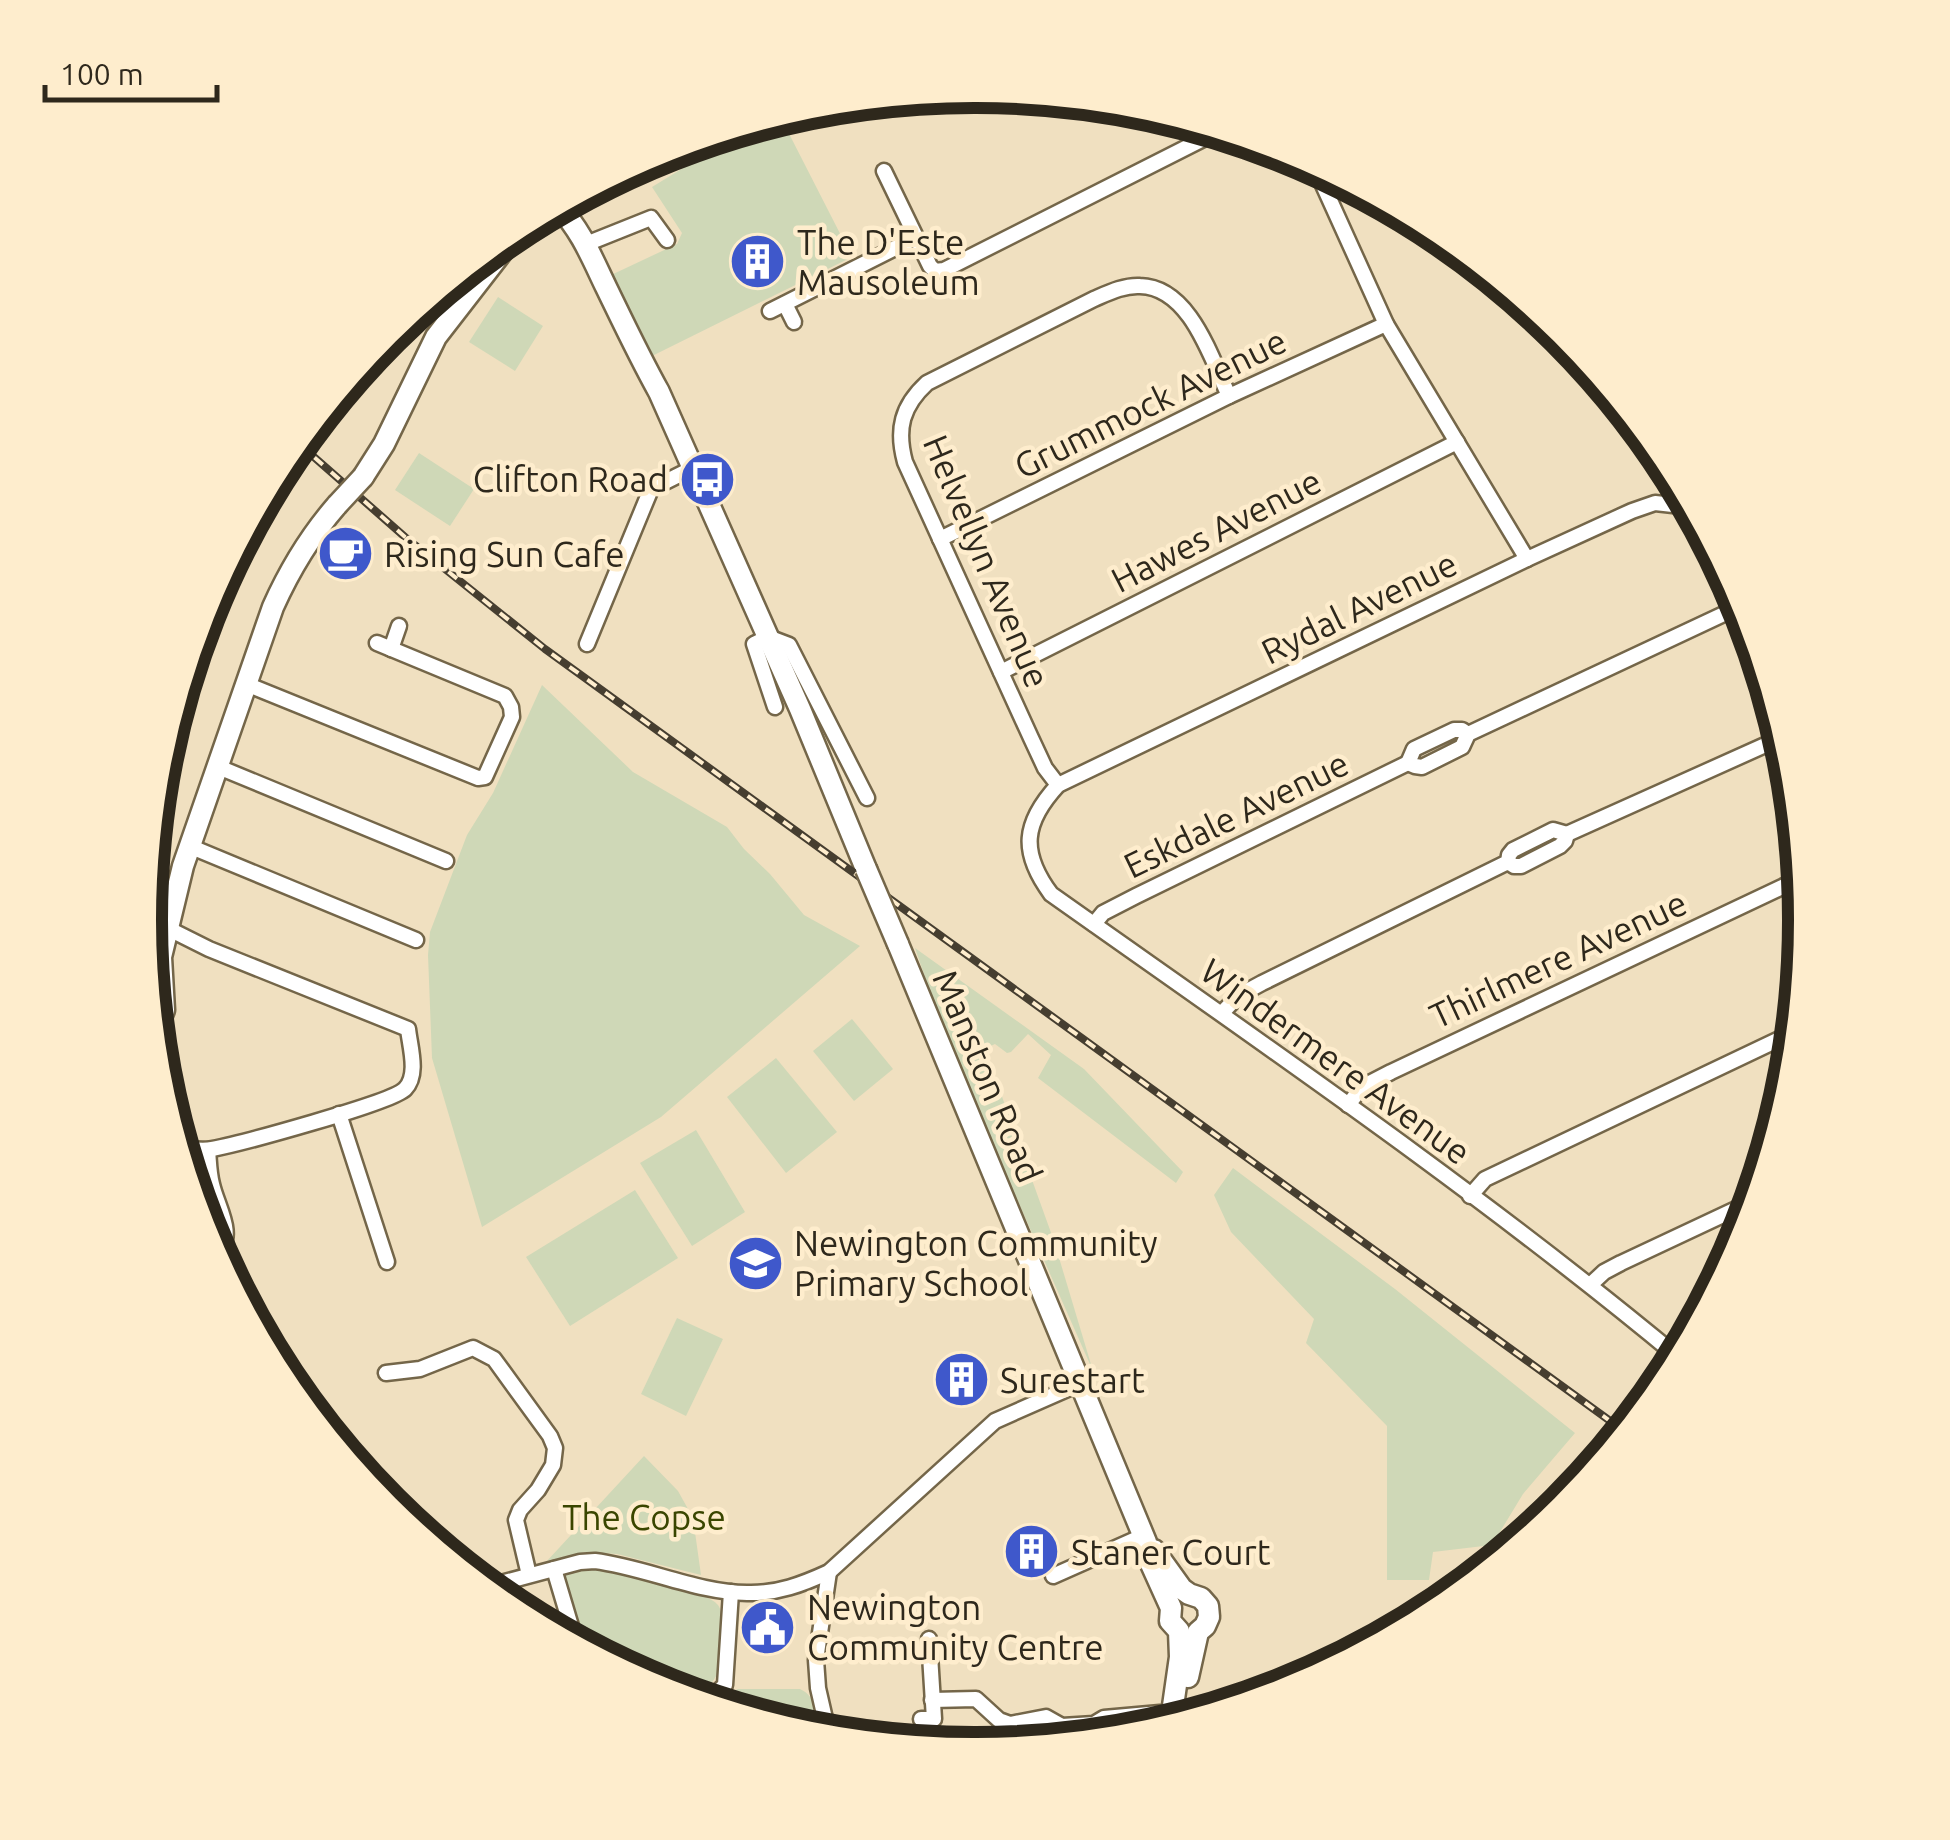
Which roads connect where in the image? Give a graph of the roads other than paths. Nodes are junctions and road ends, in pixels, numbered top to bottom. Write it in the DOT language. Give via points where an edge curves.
graph roads {
  1 [pos="1201,140"];
  2 [pos="905,175"];
  3 [pos="1324,186"];
  4 [pos="568,217"];
  5 [pos="915,238"];
  6 [pos="667,240"];
  7 [pos="586,244"];
  8 [pos="489,269"];
  9 [pos="785,304"];
  10 [pos="770,311"];
  11 [pos="794,322"];
  12 [pos="1386,324"];
  13 [pos="1229,396"];
  14 [pos="1457,442"];
  15 [pos="693,468"];
  16 [pos="1673,505"];
  17 [pos="940,539"];
  18 [pos="1527,559"];
  19 [pos="1727,612"];
  20 [pos="399,626"];
  21 [pos="768,637"];
  22 [pos="587,644"];
  23 [pos="1001,672"];
  24 [pos="246,684"];
  25 [pos="775,707"];
  26 [pos="1768,743"];
  27 [pos="216,766"];
  28 [pos="1058,785"];
  29 [pos="868,798"];
  30 [pos="189,846"];
  31 [pos="446,861"];
  32 [pos="1787,885"];
  33 [pos="1094,924"];
  34 [pos="166,928"];
  35 [pos="416,940"];
  36 [pos="163,942"];
  37 [pos="1222,1014"];
  38 [pos="1779,1039"];
  39 [pos="1348,1105"];
  40 [pos="339,1114"];
  41 [pos="196,1149"];
  42 [pos="208,1150"];
  43 [pos="1470,1196"];
  44 [pos="1733,1211"];
  45 [pos="227,1237"];
  46 [pos="387,1262"];
  47 [pos="1590,1285"];
  48 [pos="1666,1347"];
  49 [pos="386,1374"];
  50 [pos="1081,1384"];
  51 [pos="1144,1539"];
  52 [pos="554,1569"];
  53 [pos="829,1572"];
  54 [pos="530,1576"];
  55 [pos="1054,1576"];
  56 [pos="505,1582"];
  57 [pos="731,1592"];
  58 [pos="1189,1594"];
  59 [pos="1170,1608"];
  60 [pos="571,1625"];
  61 [pos="1188,1632"];
  62 [pos="928,1640"];
  63 [pos="719,1690"];
  64 [pos="932,1700"];
  65 [pos="1173,1708"];
  66 [pos="1126,1718"];
  67 [pos="825,1719"];
  68 [pos="921,1720"];
  69 [pos="1010,1724"];
  70 [pos="1011,1731"];
  1 -- 5 [label="street" via="944,270 930,266"];
  2 -- 5 [label="street" via="887,177"];
  3 -- 12 [label="street"];
  4 -- 7 [label="main road, Manston Road"];
  5 -- 9 [label="street"];
  6 -- 7 [label="street" via="651,218"];
  7 -- 15 [label="main road, Manston Road"];
  8 -- 24 [label="main road, bridge" via="436,337 363,477 288,573"];
  9 -- 10 [label="street"];
  9 -- 11 [label="street"];
  12 -- 13 [label="street, Grummock Avenue"];
  12 -- 14 [label="street"];
  13 -- 17 [label="street, Grummock Avenue"];
  13 -- 17 [label="street, Helvellyn Avenue" via="1181,304 1139,286 1094,298 914,394 900,443"];
  14 -- 18 [label="street"];
  14 -- 23 [label="street, Hawes Avenue"];
  15 -- 21 [label="main road, Manston Road"];
  15 -- 22 [label="street" via="651,490"];
  16 -- 18 [label="street, Rydal Avenue" via="1655,503"];
  17 -- 23 [label="street, Helvellyn Avenue"];
  18 -- 28 [label="street, Rydal Avenue"];
  19 -- 33 [label="street, Eskdale Avenue" via="1468,734 1462,747 1422,766 1408,762 1136,896"];
  20 -- 24 [label="street" via="384,646 505,696 512,707 485,777"];
  21 -- 25 [label="street, Manston Road" via="754,644"];
  21 -- 29 [label="street, Manston Road" via="790,645"];
  21 -- 50 [label="main road, Manston Road, bridge"];
  23 -- 28 [label="street, Helvellyn Avenue"];
  24 -- 27 [label="main road"];
  26 -- 37 [label="street" via="1567,834 1553,830 1513,850 1508,862 1238,996"];
  27 -- 30 [label="main road"];
  27 -- 31 [label="street"];
  28 -- 33 [label="street, Windermere Avenue" via="1035,813 1033,862 1052,894"];
  30 -- 34 [label="main road"];
  30 -- 35 [label="street"];
  32 -- 39 [label="street, Thirlmere Avenue" via="1362,1087"];
  33 -- 37 [label="street, Windermere Avenue"];
  34 -- 36 [label="main road"];
  34 -- 40 [label="street" via="408,1029 408,1086"];
  37 -- 39 [label="street, Windermere Avenue"];
  38 -- 43 [label="street" via="1485,1179"];
  39 -- 43 [label="street, Windermere Avenue"];
  40 -- 42 [label="street"];
  40 -- 46 [label="street"];
  41 -- 42 [label="street"];
  42 -- 45 [label="street"];
  43 -- 47 [label="street, Windermere Avenue"];
  44 -- 47 [label="street" via="1621,1263"];
  47 -- 48 [label="street, Windermere Avenue"];
  49 -- 54 [label="street" via="473,1348 494,1358 514,1384 556,1454 516,1520"];
  50 -- 51 [label="main road, Manston Road"];
  50 -- 53 [label="street" via="995,1421"];
  51 -- 55 [label="street"];
  51 -- 58 [label="main road, Manston Road"];
  51 -- 59 [label="main road, Manston Road"];
  52 -- 54 [label="street"];
  52 -- 57 [label="street" via="608,1563"];
  52 -- 60 [label="street"];
  53 -- 57 [label="street" via="791,1588"];
  53 -- 67 [label="street" via="816,1660"];
  54 -- 56 [label="street"];
  57 -- 63 [label="street"];
  58 -- 59 [label="main road"];
  58 -- 61 [label="main road, Manston Road" via="1201,1598 1209,1612 1205,1626"];
  59 -- 61 [label="main road, Manston Road" via="1170,1621"];
  61 -- 65 [label="main road, Manston Road"];
  62 -- 64 [label="street"];
  64 -- 68 [label="street" via="934,1719"];
  64 -- 69 [label="street" via="976,1699"];
  66 -- 69 [label="street" via="1062,1726 1046,1716"];
  69 -- 70 [label="street"];
}
